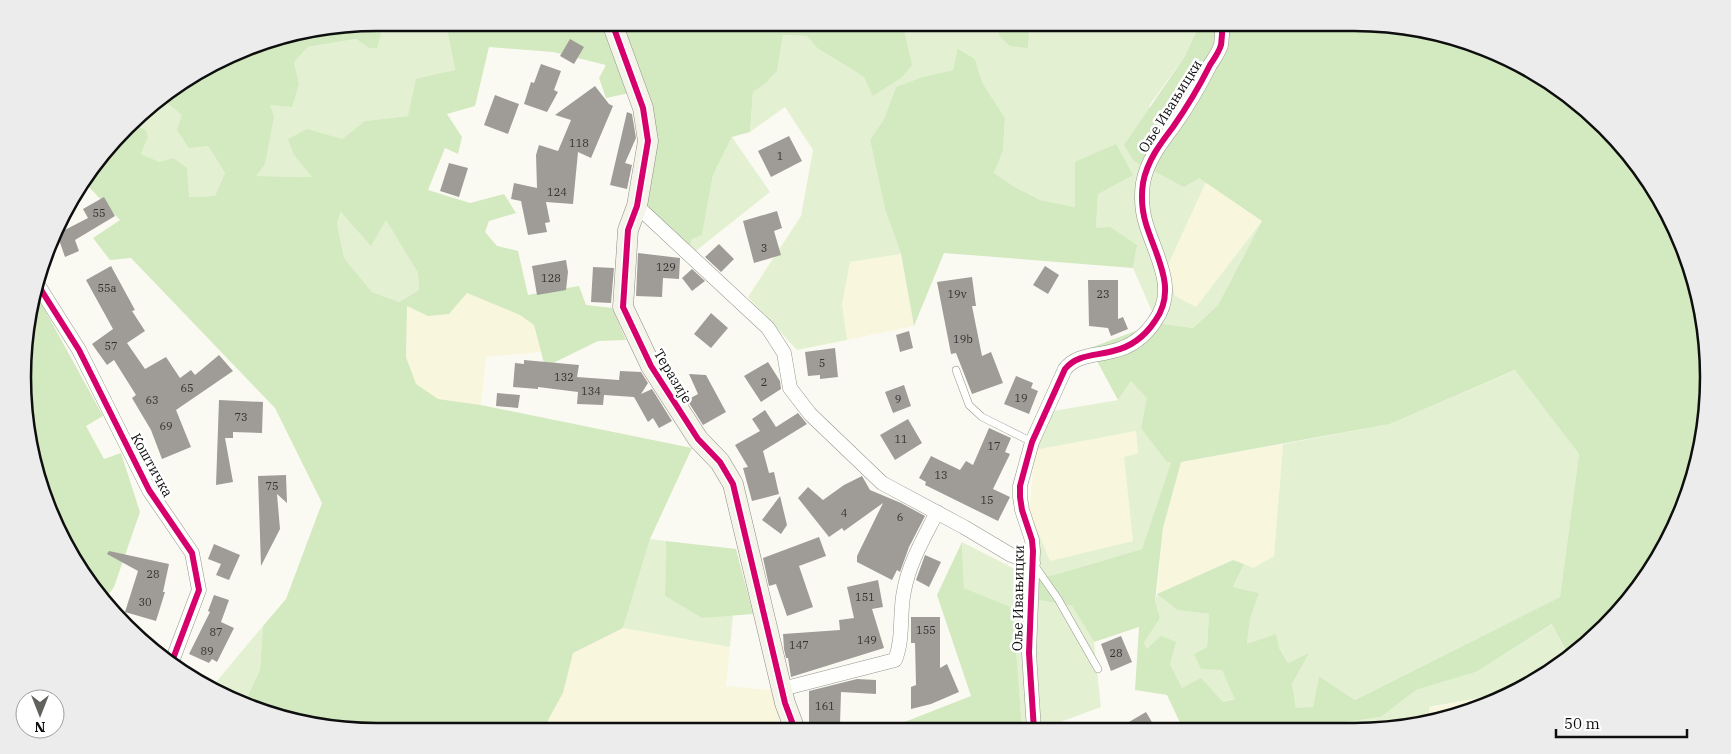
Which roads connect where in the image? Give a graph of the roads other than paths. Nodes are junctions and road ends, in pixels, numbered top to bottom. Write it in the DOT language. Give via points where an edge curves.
graph roads {
  1 [pos="615,31"];
  2 [pos="1222,31"];
  3 [pos="637,206"];
  4 [pos="42,292"];
  5 [pos="956,370"];
  6 [pos="1032,442"];
  7 [pos="937,512"];
  8 [pos="1033,563"];
  9 [pos="174,656"];
  10 [pos="1098,668"];
  11 [pos="782,689"];
  12 [pos="793,723"];
  13 [pos="1034,723"];
  1 -- 3 [label="street, Теразије" via="643,108 648,141"];
  2 -- 6 [label="street, Оље Ивањицки" via="1220,47 1191,101 1154,154 1143,182 1145,223 1165,282 1165,298 1160,313 1139,340 1069,364"];
  3 -- 7 [label="street" via="768,328 784,352 790,388 810,414 882,483"];
  3 -- 11 [label="street, Теразије" via="628,230 623,307 651,366 698,440 720,462 733,484"];
  4 -- 9 [label="street, Коштичка" via="79,350 149,490 192,553 199,590"];
  5 -- 6 [label="lane" via="968,405 982,417"];
  6 -- 8 [label="street, Оље Ивањицки" via="1020,497 1032,540"];
  7 -- 8 [label="street" via="1011,555"];
  7 -- 11 [label="street" via="913,561 904,592 900,648 895,660"];
  8 -- 10 [label="lane"];
  8 -- 13 [label="street, Оље Ивањицки" via="1029,653"];
  11 -- 12 [label="street, Теразије"];
}
